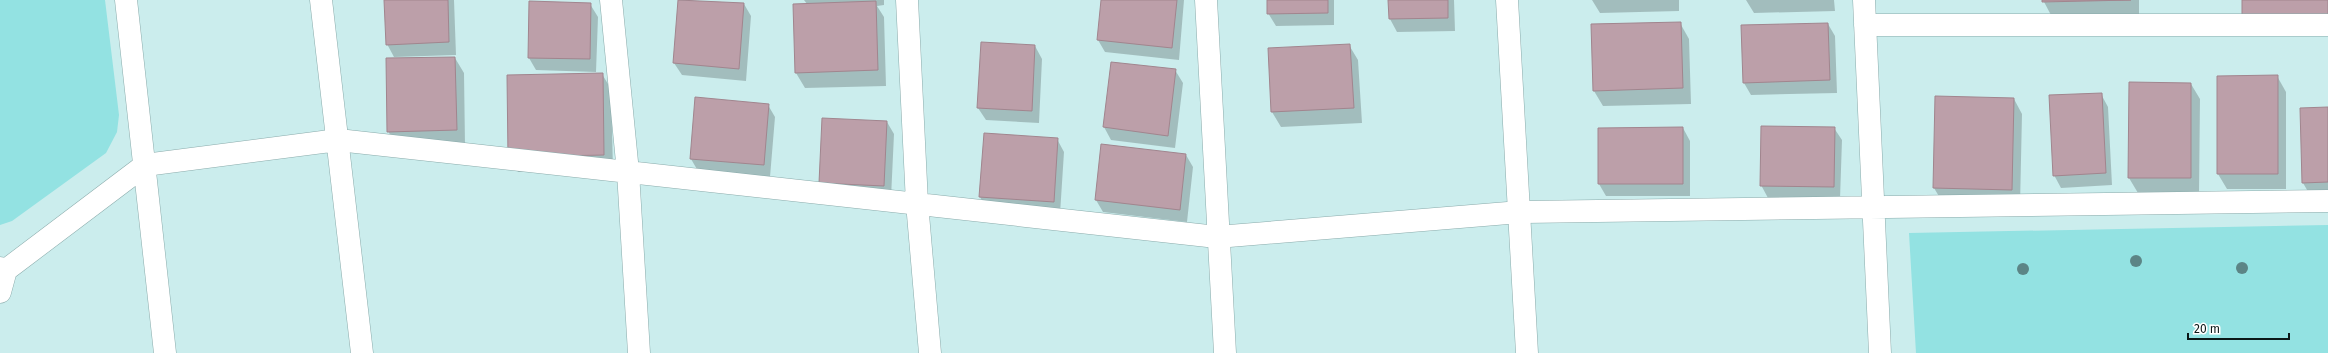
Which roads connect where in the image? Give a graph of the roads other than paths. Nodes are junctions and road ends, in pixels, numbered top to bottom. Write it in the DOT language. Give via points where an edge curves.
graph roads {
  1 [pos="126,0"];
  2 [pos="321,0"];
  3 [pos="611,0"];
  4 [pos="907,0"];
  5 [pos="1206,0"];
  6 [pos="1507,0"];
  7 [pos="1864,0"];
  8 [pos="1865,25"];
  9 [pos="2328,25"];
  10 [pos="338,140"];
  11 [pos="145,165"];
  12 [pos="628,172"];
  13 [pos="2328,201"];
  14 [pos="917,203"];
  15 [pos="1873,208"];
  16 [pos="1520,212"];
  17 [pos="1217,236"];
  18 [pos="3,269"];
  19 [pos="0,292"];
  20 [pos="165,353"];
  21 [pos="362,353"];
  22 [pos="638,353"];
  23 [pos="930,353"];
  24 [pos="1225,353"];
  25 [pos="1527,353"];
  26 [pos="1880,353"];
  1 -- 11 [label="street"];
  2 -- 10 [label="street"];
  3 -- 12 [label="street"];
  4 -- 14 [label="street"];
  5 -- 17 [label="street"];
  6 -- 16 [label="street"];
  7 -- 8 [label="street"];
  8 -- 9 [label="street"];
  8 -- 15 [label="street"];
  10 -- 11 [label="street"];
  10 -- 12 [label="street"];
  10 -- 21 [label="street"];
  11 -- 18 [label="street"];
  11 -- 20 [label="street"];
  12 -- 14 [label="street"];
  12 -- 22 [label="street"];
  13 -- 15 [label="street"];
  14 -- 17 [label="street"];
  14 -- 23 [label="street"];
  15 -- 16 [label="street"];
  15 -- 26 [label="street"];
  16 -- 17 [label="street"];
  16 -- 25 [label="street"];
  17 -- 24 [label="street"];
  18 -- 19 [label="street"];
}
